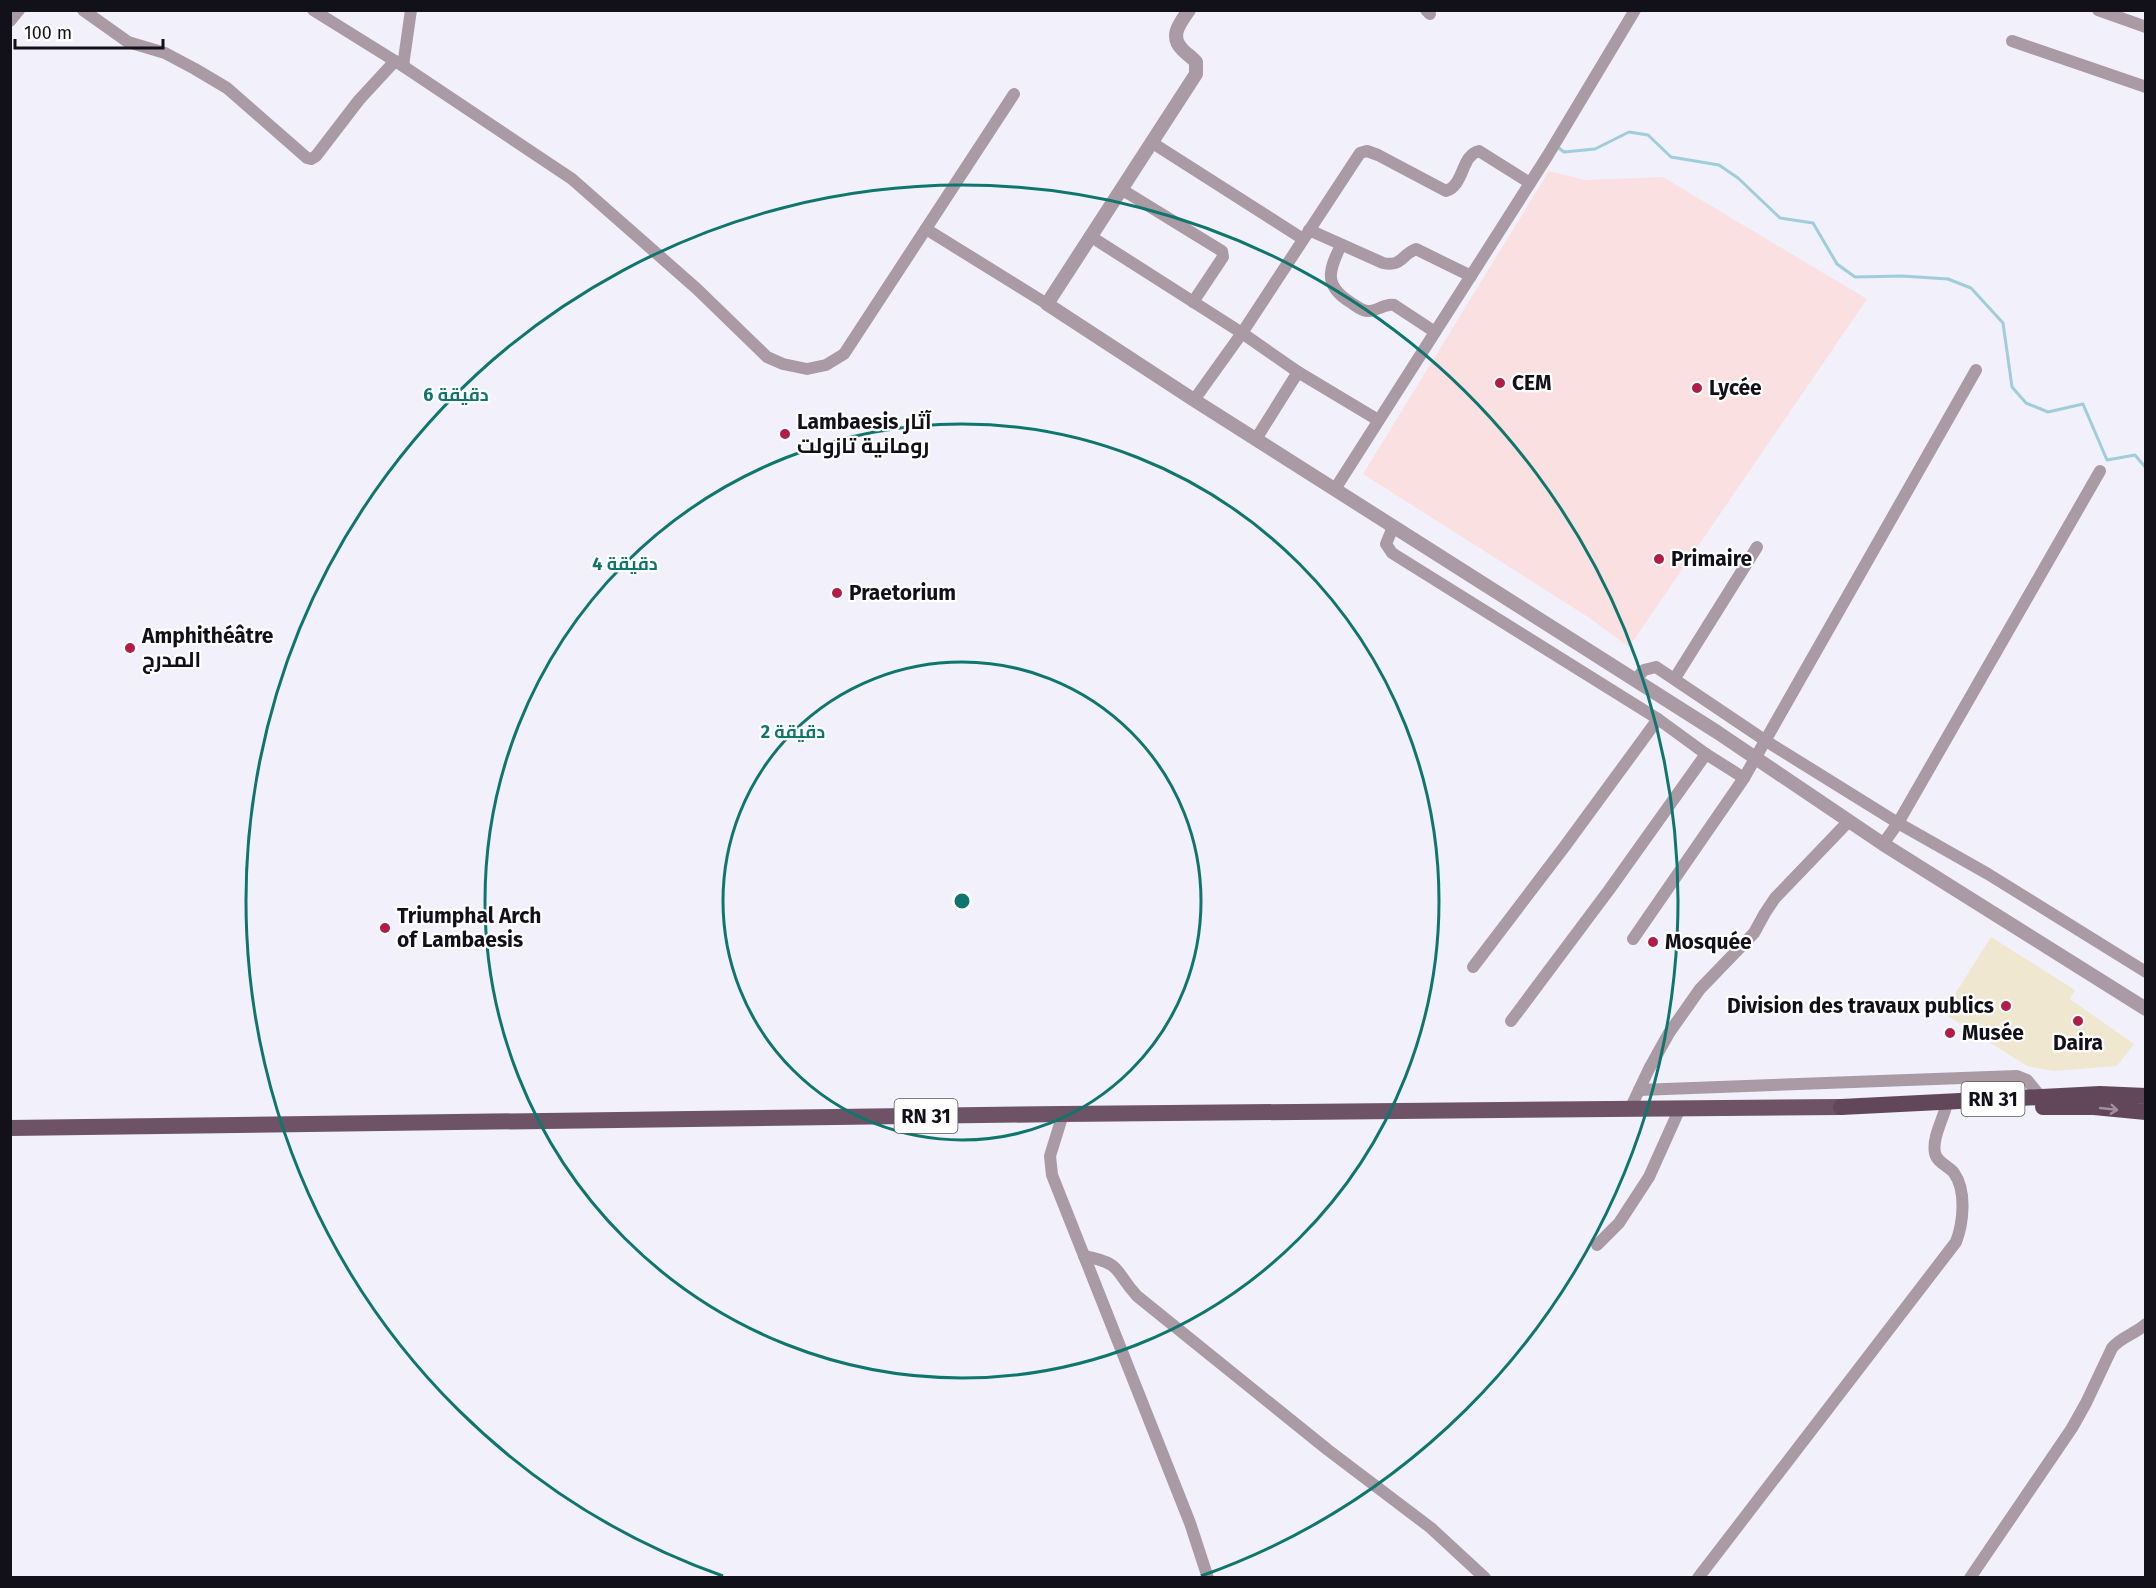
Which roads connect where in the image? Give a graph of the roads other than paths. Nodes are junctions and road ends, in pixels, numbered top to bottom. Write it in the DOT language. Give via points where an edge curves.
graph roads {
  1 [pos="20,10"];
  2 [pos="82,10"];
  3 [pos="313,10"];
  4 [pos="411,10"];
  5 [pos="1189,10"];
  6 [pos="1635,10"];
  7 [pos="2098,10"];
  8 [pos="10,21"];
  9 [pos="2145,27"];
  10 [pos="2012,41"];
  11 [pos="399,64"];
  12 [pos="2145,87"];
  13 [pos="1014,94"];
  14 [pos="1152,142"];
  15 [pos="1530,183"];
  16 [pos="1121,189"];
  17 [pos="926,229"];
  18 [pos="1306,234"];
  19 [pos="1090,236"];
  20 [pos="1341,245"];
  21 [pos="1471,276"];
  22 [pos="1193,302"];
  23 [pos="1047,304"];
  24 [pos="1435,332"];
  25 [pos="1242,333"];
  26 [pos="1976,370"];
  27 [pos="1298,372"];
  28 [pos="1194,400"];
  29 [pos="1378,420"];
  30 [pos="1256,439"];
  31 [pos="2100,471"];
  32 [pos="1335,489"];
  33 [pos="1393,527"];
  34 [pos="1757,547"];
  35 [pos="1675,678"];
  36 [pos="1635,680"];
  37 [pos="1658,719"];
  38 [pos="1766,741"];
  39 [pos="1706,754"];
  40 [pos="1755,758"];
  41 [pos="1744,778"];
  42 [pos="1848,822"];
  43 [pos="1898,823"];
  44 [pos="1883,844"];
  45 [pos="1633,939"];
  46 [pos="1473,967"];
  47 [pos="2145,972"];
  48 [pos="2145,1009"];
  49 [pos="1511,1021"];
  50 [pos="1639,1090"];
  51 [pos="2145,1096"];
  52 [pos="2041,1097"];
  53 [pos="1841,1107"];
  54 [pos="1946,1107"];
  55 [pos="1680,1108"];
  56 [pos="1630,1109"];
  57 [pos="2145,1112"];
  58 [pos="1063,1114"];
  59 [pos="10,1128"];
  60 [pos="1598,1245"];
  61 [pos="1084,1256"];
  62 [pos="2145,1324"];
  63 [pos="1208,1578"];
  64 [pos="1485,1578"];
  65 [pos="1698,1578"];
  66 [pos="1970,1578"];
  1 -- 8 [label="street"];
  2 -- 11 [label="street" via="128,42 165,53 227,88 311,159 359,100"];
  3 -- 11 [label="street"];
  4 -- 11 [label="street"];
  5 -- 14 [label="street" via="1177,28 1176,41 1194,59 1197,70"];
  6 -- 15 [label="street"];
  7 -- 9 [label="street"];
  10 -- 12 [label="street"];
  11 -- 17 [label="street" via="572,179 697,288 767,357 783,364 807,369 826,365 844,354"];
  13 -- 17 [label="street"];
  14 -- 16 [label="street"];
  14 -- 18 [label="street"];
  15 -- 18 [label="street" via="1476,151 1453,188 1446,191 1363,151"];
  15 -- 21 [label="street"];
  16 -- 19 [label="street"];
  16 -- 22 [label="street" via="1222,251 1223,257"];
  17 -- 23 [label="street"];
  18 -- 20 [label="street"];
  18 -- 25 [label="street"];
  19 -- 22 [label="street"];
  19 -- 23 [label="street"];
  20 -- 21 [label="street" via="1391,265 1412,250 1419,250"];
  20 -- 24 [label="street" via="1330,270 1337,294 1367,311 1394,305"];
  21 -- 24 [label="street"];
  22 -- 25 [label="street"];
  23 -- 28 [label="street"];
  24 -- 29 [label="street"];
  25 -- 27 [label="street"];
  25 -- 28 [label="street"];
  26 -- 38 [label="street"];
  27 -- 29 [label="street"];
  27 -- 30 [label="street"];
  28 -- 30 [label="street"];
  29 -- 32 [label="street"];
  30 -- 32 [label="street"];
  31 -- 43 [label="street"];
  32 -- 33 [label="street"];
  33 -- 36 [label="street"];
  33 -- 37 [label="street" via="1386,544 1392,553"];
  34 -- 35 [label="street"];
  35 -- 36 [label="street" via="1656,667 1644,670"];
  35 -- 38 [label="street"];
  36 -- 40 [label="street"];
  37 -- 39 [label="street"];
  37 -- 46 [label="street"];
  38 -- 40 [label="street"];
  38 -- 43 [label="street"];
  39 -- 41 [label="street"];
  39 -- 49 [label="street"];
  40 -- 41 [label="street"];
  40 -- 42 [label="street"];
  41 -- 45 [label="street"];
  42 -- 44 [label="street"];
  42 -- 50 [label="street" via="1775,898 1754,933 1700,990 1669,1033"];
  43 -- 44 [label="street"];
  43 -- 47 [label="street"];
  44 -- 48 [label="street"];
  50 -- 52 [label="street" via="2011,1076 2023,1077"];
  50 -- 56 [label="street"];
  51 -- 52 [label="highway, RN 31"];
  52 -- 53 [label="highway, RN 31"];
  53 -- 54 [label="highway, RN 31"];
  53 -- 55 [label="main road, RN 31"];
  54 -- 57 [label="highway, RN 31, one-way" via="2094,1107"];
  54 -- 65 [label="street" via="1935,1152 1956,1177 1960,1194 1962,1219 1956,1242"];
  55 -- 56 [label="main road, RN 31"];
  55 -- 60 [label="street" via="1649,1177 1619,1223"];
  56 -- 58 [label="main road, RN 31"];
  58 -- 59 [label="main road, RN 31"];
  58 -- 61 [label="street" via="1050,1165"];
  61 -- 63 [label="street"];
  61 -- 64 [label="street" via="1116,1266 1137,1296 1431,1528"];
  62 -- 66 [label="street" via="2112,1348 2072,1428"];
}
